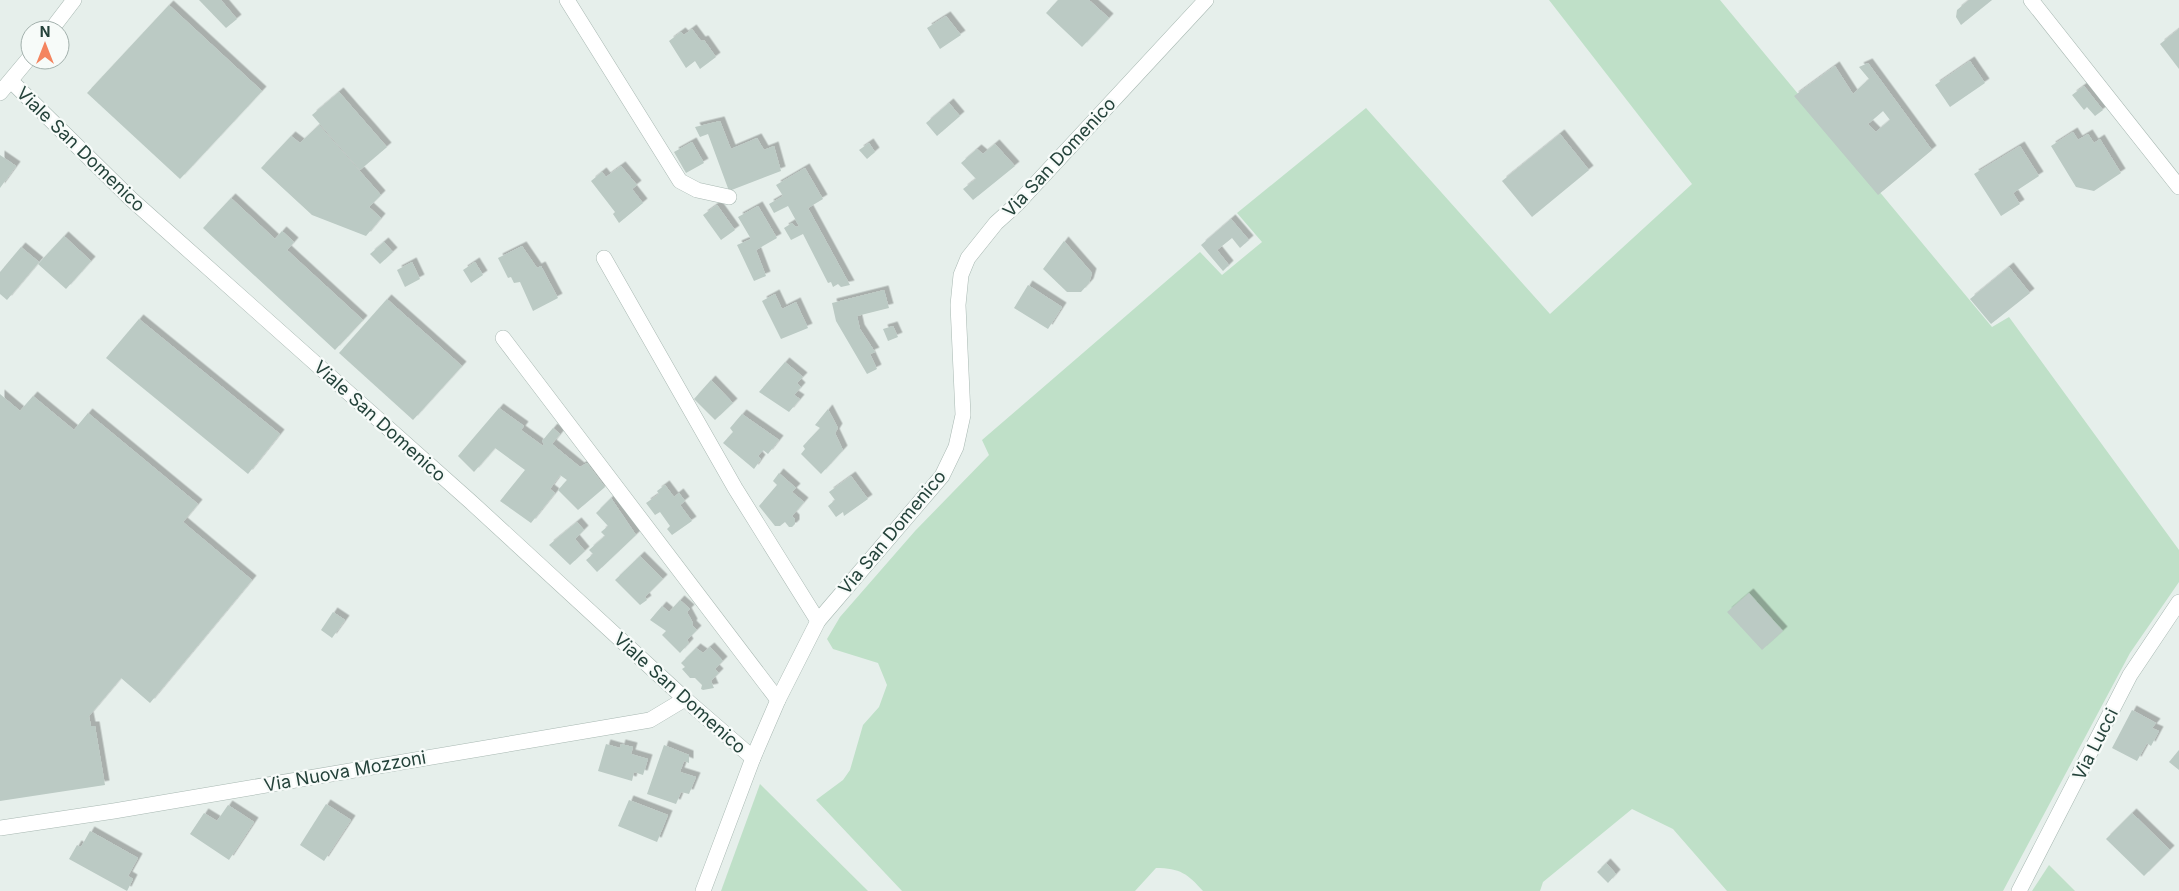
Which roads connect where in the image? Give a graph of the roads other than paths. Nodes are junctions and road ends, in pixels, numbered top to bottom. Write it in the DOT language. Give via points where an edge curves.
graph roads {
  1 [pos="74,0"];
  2 [pos="567,0"];
  3 [pos="1206,0"];
  4 [pos="2031,0"];
  5 [pos="59,20"];
  6 [pos="20,70"];
  7 [pos="3,91"];
  8 [pos="2179,187"];
  9 [pos="729,197"];
  10 [pos="604,258"];
  11 [pos="503,338"];
  12 [pos="2179,602"];
  13 [pos="818,621"];
  14 [pos="685,699"];
  15 [pos="778,700"];
  16 [pos="753,758"];
  17 [pos="0,828"];
  18 [pos="703,891"];
  19 [pos="2020,891"];
  1 -- 5 [label="street"];
  2 -- 9 [label="street" via="680,181 697,190"];
  3 -- 13 [label="street, Via San Domenico" via="996,223 968,258 961,275 958,305 963,415 956,447 942,476"];
  4 -- 8 [label="street"];
  6 -- 7 [label="street"];
  7 -- 14 [label="street, Viale San Domenico" via="131,199 471,502"];
  10 -- 13 [label="street" via="735,488"];
  11 -- 15 [label="street"];
  12 -- 19 [label="street, Via Lucci" via="2130,675"];
  13 -- 15 [label="street, Via San Domenico"];
  14 -- 16 [label="street, Viale San Domenico"];
  14 -- 17 [label="street, Via Nuova Mozzoni" via="650,720"];
  15 -- 16 [label="street, Via San Domenico"];
  16 -- 18 [label="street, Via San Domenico"];
}
